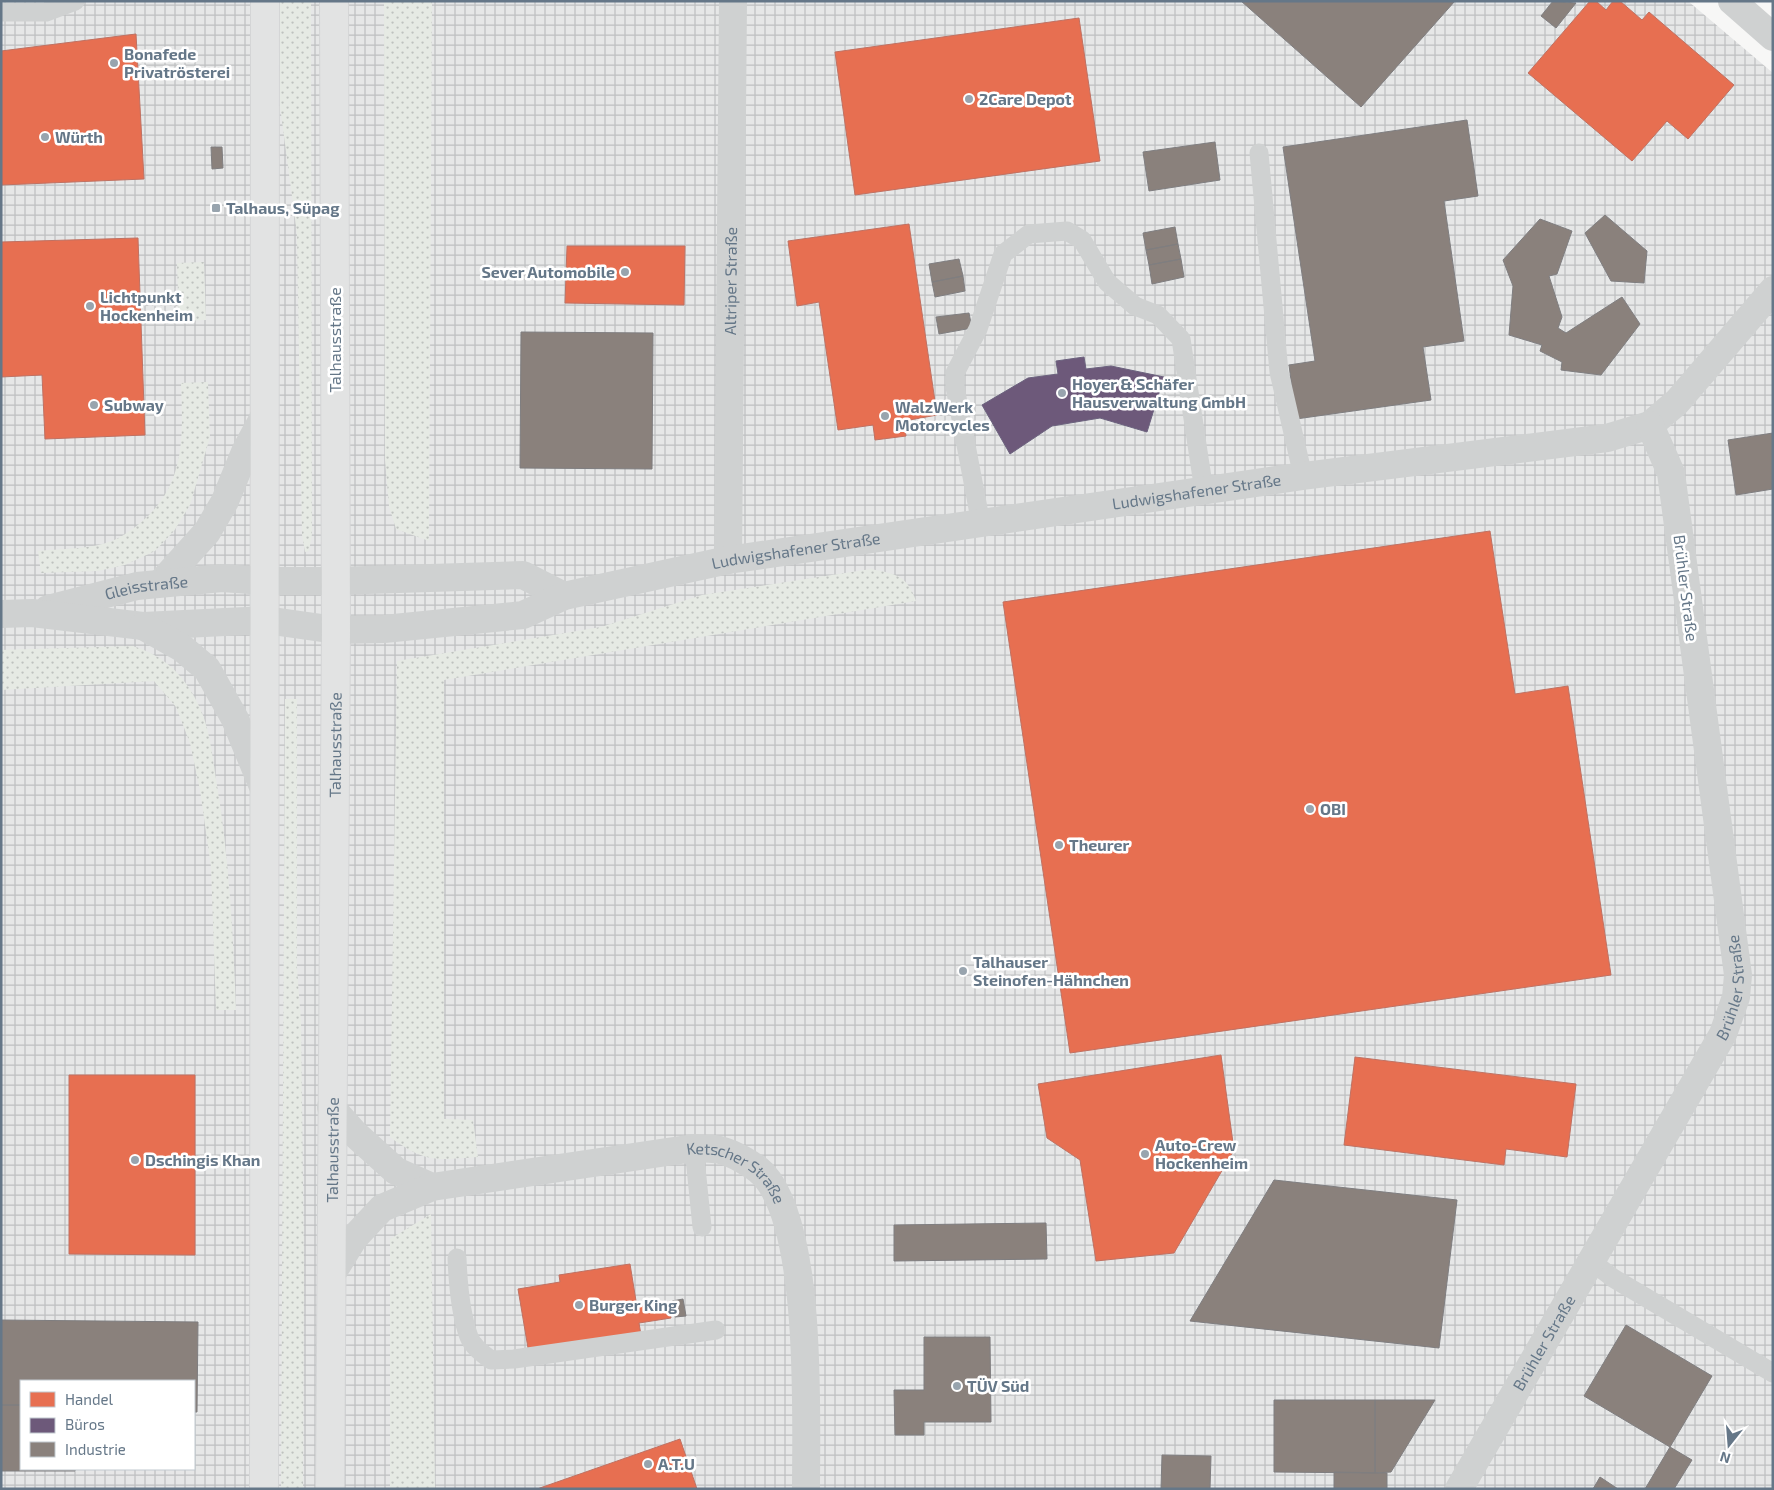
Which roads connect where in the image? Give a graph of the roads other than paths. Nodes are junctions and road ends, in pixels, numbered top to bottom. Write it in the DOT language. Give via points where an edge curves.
graph roads {
  1 [pos="75,1"];
  2 [pos="265,1"];
  3 [pos="334,1"];
  4 [pos="733,1"];
  5 [pos="1732,1"];
  6 [pos="1,12"];
  7 [pos="1773,37"];
  8 [pos="1259,153"];
  9 [pos="1773,290"];
  10 [pos="265,415"];
  11 [pos="1650,425"];
  12 [pos="1303,476"];
  13 [pos="1204,491"];
  14 [pos="981,524"];
  15 [pos="728,560"];
  16 [pos="265,581"];
  17 [pos="335,581"];
  18 [pos="162,583"];
  19 [pos="564,596"];
  20 [pos="32,613"];
  21 [pos="1,614"];
  22 [pos="265,620"];
  23 [pos="142,626"];
  24 [pos="336,630"];
  25 [pos="265,791"];
  26 [pos="332,1107"];
  27 [pos="694,1148"];
  28 [pos="432,1187"];
  29 [pos="702,1227"];
  30 [pos="457,1258"];
  31 [pos="1591,1261"];
  32 [pos="333,1272"];
  33 [pos="716,1330"];
  34 [pos="1773,1373"];
  35 [pos="264,1489"];
  36 [pos="330,1489"];
  37 [pos="806,1489"];
  38 [pos="1459,1489"];
  1 -- 6 [label="lane" via="46,12"];
  2 -- 10 [label="main road"];
  3 -- 17 [label="main road, Talhausstraße"];
  4 -- 15 [label="street, Altriper Straße"];
  5 -- 7 [label="street"];
  8 -- 12 [label="lane" via="1279,372"];
  9 -- 11 [label="street, Ludwigshafener Straße" via="1677,402"];
  10 -- 16 [label="main road"];
  10 -- 18 [label="street" via="207,532"];
  11 -- 12 [label="street, Ludwigshafener Straße" via="1607,438"];
  11 -- 31 [label="street, Brühler Straße" via="1671,473 1738,975 1736,997 1723,1034"];
  12 -- 13 [label="street, Ludwigshafener Straße"];
  13 -- 14 [label="street, Ludwigshafener Straße"];
  13 -- 14 [label="lane" via="1181,339 1158,315 1136,306 1107,282 1082,240 1067,231 1043,231 1029,234 1003,254 978,330 954,373"];
  14 -- 15 [label="street, Ludwigshafener Straße"];
  15 -- 19 [label="street, Ludwigshafener Straße"];
  16 -- 17 [label="street, Gleisstraße"];
  16 -- 18 [label="street, Gleisstraße" via="222,578"];
  16 -- 22 [label="main road"];
  17 -- 19 [label="street" via="523,575"];
  17 -- 24 [label="main road, Talhausstraße"];
  18 -- 20 [label="street, Gleisstraße" via="137,586"];
  19 -- 24 [label="street, Ludwigshafener Straße" via="523,616 384,629"];
  20 -- 21 [label="street, Gleisstraße"];
  20 -- 23 [label="street, Gleisstraße"];
  22 -- 23 [label="street, Gleisstraße"];
  22 -- 24 [label="street, Ludwigshafener Straße"];
  22 -- 25 [label="main road"];
  23 -- 25 [label="street" via="182,648 207,669 235,719"];
  24 -- 26 [label="main road, Talhausstraße"];
  25 -- 35 [label="main road"];
  26 -- 28 [label="street" via="356,1135 396,1172"];
  26 -- 32 [label="main road, Talhausstraße"];
  27 -- 28 [label="street, Ketscher Straße"];
  27 -- 29 [label="lane"];
  27 -- 37 [label="street, Ketscher Straße" via="721,1150 762,1173 783,1209 797,1269 805,1326"];
  28 -- 32 [label="street, Ketscher Straße" via="382,1208 354,1238"];
  30 -- 33 [label="lane" via="458,1284 469,1338 491,1360"];
  31 -- 34 [label="lane" via="1613,1278"];
  31 -- 38 [label="street, Brühler Straße"];
  32 -- 36 [label="main road, Talhausstraße"];
}
